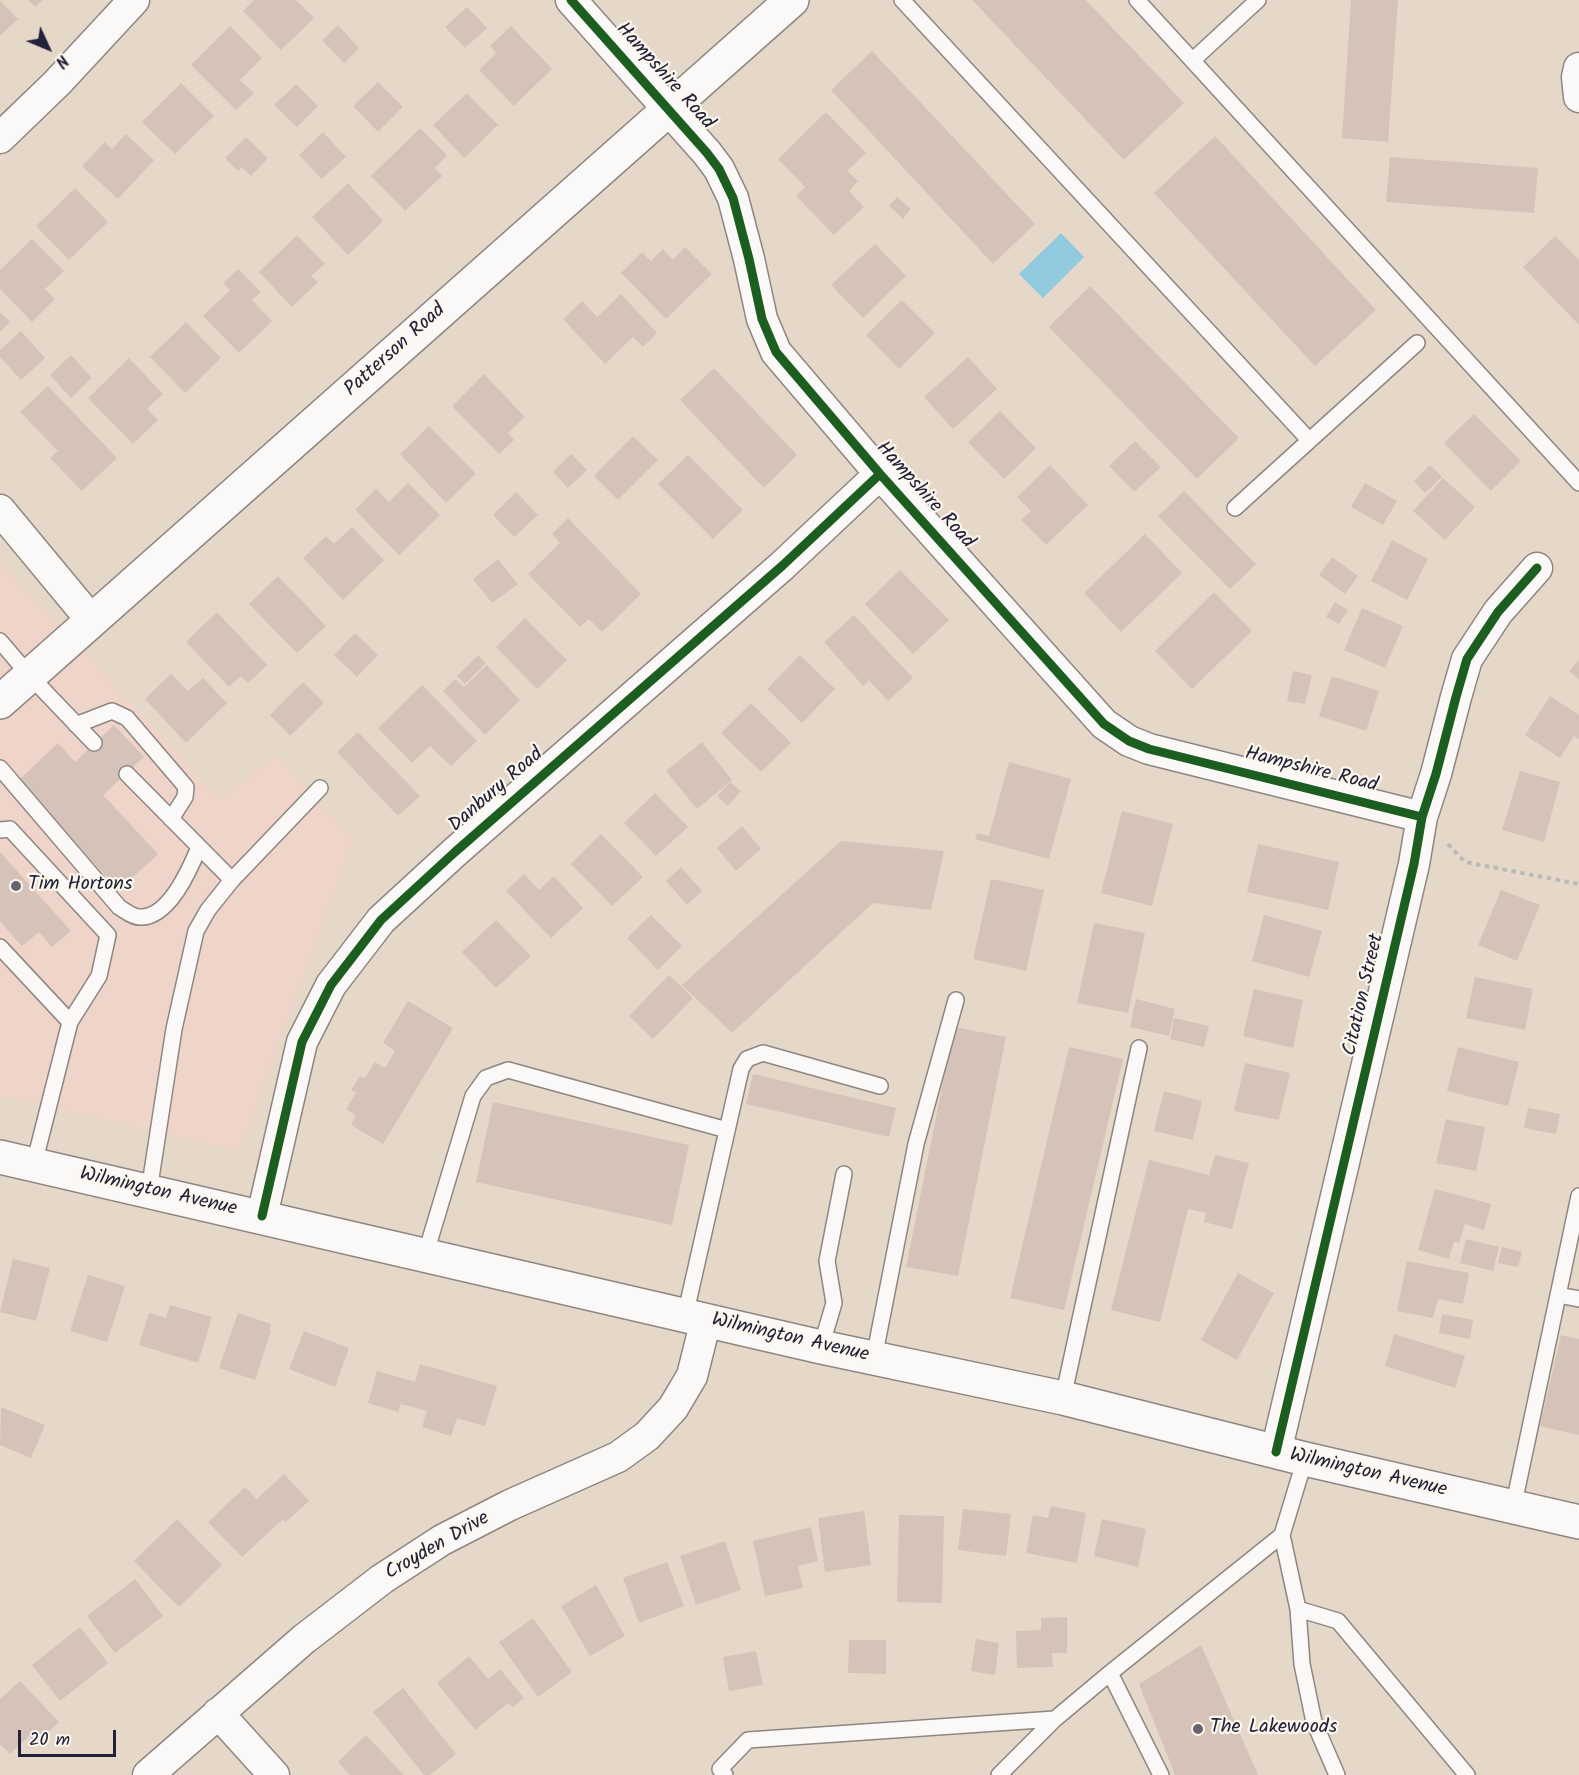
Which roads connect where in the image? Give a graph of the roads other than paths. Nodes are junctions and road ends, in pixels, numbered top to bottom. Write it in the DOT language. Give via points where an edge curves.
graph roads {
  1 [pos="134,0"];
  2 [pos="572,0"];
  3 [pos="792,0"];
  4 [pos="902,0"];
  5 [pos="1137,0"];
  6 [pos="1258,0"];
  7 [pos="1193,60"];
  8 [pos="1579,68"];
  9 [pos="1579,97"];
  10 [pos="668,111"];
  11 [pos="0,138"];
  12 [pos="1417,343"];
  13 [pos="1309,440"];
  14 [pos="880,474"];
  15 [pos="1579,483"];
  16 [pos="1235,508"];
  17 [pos="0,510"];
  18 [pos="1537,568"];
  19 [pos="93,621"];
  20 [pos="0,640"];
  21 [pos="29,675"];
  22 [pos="0,702"];
  23 [pos="76,725"];
  24 [pos="94,743"];
  25 [pos="0,768"];
  26 [pos="126,774"];
  27 [pos="320,788"];
  28 [pos="1422,817"];
  29 [pos="171,819"];
  30 [pos="0,830"];
  31 [pos="199,847"];
  32 [pos="232,880"];
  33 [pos="0,947"];
  34 [pos="956,1000"];
  35 [pos="70,1022"];
  36 [pos="1139,1048"];
  37 [pos="880,1086"];
  38 [pos="727,1130"];
  39 [pos="0,1157"];
  40 [pos="34,1164"];
  41 [pos="844,1174"];
  42 [pos="149,1191"];
  43 [pos="1579,1196"];
  44 [pos="262,1216"];
  45 [pos="425,1256"];
  46 [pos="1558,1295"];
  47 [pos="1579,1299"];
  48 [pos="695,1318"];
  49 [pos="821,1347"];
  50 [pos="874,1358"];
  51 [pos="1063,1398"];
  52 [pos="1291,1456"];
  53 [pos="1513,1508"];
  54 [pos="1579,1522"];
  55 [pos="1282,1535"];
  56 [pos="1298,1609"];
  57 [pos="1110,1673"];
  58 [pos="218,1713"];
  59 [pos="1055,1719"];
  60 [pos="148,1775"];
  61 [pos="274,1775"];
  62 [pos="724,1775"];
  63 [pos="999,1775"];
  64 [pos="1161,1775"];
  65 [pos="1337,1775"];
  66 [pos="1467,1775"];
  1 -- 11 [label="street"];
  2 -- 10 [label="street, Hampshire Road"];
  3 -- 10 [label="main road, Patterson Road"];
  4 -- 13 [label="lane"];
  5 -- 7 [label="lane"];
  6 -- 7 [label="lane"];
  7 -- 15 [label="lane"];
  8 -- 9 [label="street"];
  10 -- 14 [label="street, Hampshire Road" via="719,169 733,198 762,319 776,352"];
  10 -- 19 [label="main road, Patterson Road"];
  12 -- 13 [label="lane"];
  13 -- 16 [label="lane"];
  14 -- 28 [label="street, Hampshire Road" via="1104,724 1129,741"];
  14 -- 44 [label="street, Danbury Road" via="782,566 381,920 331,985 302,1042"];
  17 -- 19 [label="street"];
  18 -- 28 [label="street, Citation Street" via="1498,612 1467,659"];
  19 -- 21 [label="main road, Patterson Road"];
  20 -- 21 [label="lane"];
  21 -- 22 [label="main road, Patterson Road"];
  21 -- 23 [label="lane"];
  23 -- 24 [label="lane"];
  23 -- 29 [label="lane" via="112,711 127,718 186,787"];
  25 -- 31 [label="lane" via="119,907 137,917 147,917 162,909 188,875"];
  26 -- 29 [label="lane"];
  27 -- 32 [label="lane"];
  28 -- 52 [label="street, Citation Street"];
  29 -- 31 [label="lane"];
  30 -- 35 [label="lane" via="10,829 108,935 99,976"];
  31 -- 32 [label="lane"];
  32 -- 42 [label="lane" via="196,931 174,1029"];
  33 -- 35 [label="lane"];
  34 -- 50 [label="lane" via="916,1144"];
  35 -- 40 [label="lane"];
  36 -- 51 [label="lane"];
  37 -- 38 [label="lane" via="763,1053 747,1059 741,1069"];
  38 -- 45 [label="lane" via="508,1070 486,1078 473,1096"];
  38 -- 48 [label="lane"];
  39 -- 40 [label="main road, Wilmington Avenue"];
  40 -- 42 [label="main road, Wilmington Avenue"];
  41 -- 49 [label="lane" via="827,1261 834,1303"];
  42 -- 44 [label="main road, Wilmington Avenue"];
  43 -- 46 [label="lane"];
  44 -- 45 [label="main road, Wilmington Avenue"];
  45 -- 48 [label="main road, Wilmington Avenue"];
  46 -- 47 [label="lane"];
  46 -- 53 [label="lane"];
  48 -- 49 [label="main road, Wilmington Avenue"];
  48 -- 58 [label="street, Croyden Drive" via="692,1376 673,1408 647,1436 618,1457 441,1540 313,1632"];
  49 -- 50 [label="main road, Wilmington Avenue"];
  50 -- 51 [label="main road, Wilmington Avenue"];
  51 -- 52 [label="main road, Wilmington Avenue"];
  52 -- 53 [label="main road, Wilmington Avenue"];
  52 -- 55 [label="lane"];
  53 -- 54 [label="main road, Wilmington Avenue"];
  55 -- 56 [label="lane"];
  55 -- 57 [label="lane"];
  56 -- 65 [label="lane" via="1302,1664 1314,1722"];
  56 -- 66 [label="lane" via="1338,1621"];
  57 -- 59 [label="lane"];
  57 -- 64 [label="lane"];
  58 -- 60 [label="street, Croyden Drive"];
  58 -- 61 [label="street"];
  59 -- 62 [label="lane" via="748,1740 720,1769"];
  59 -- 63 [label="lane"];
}
